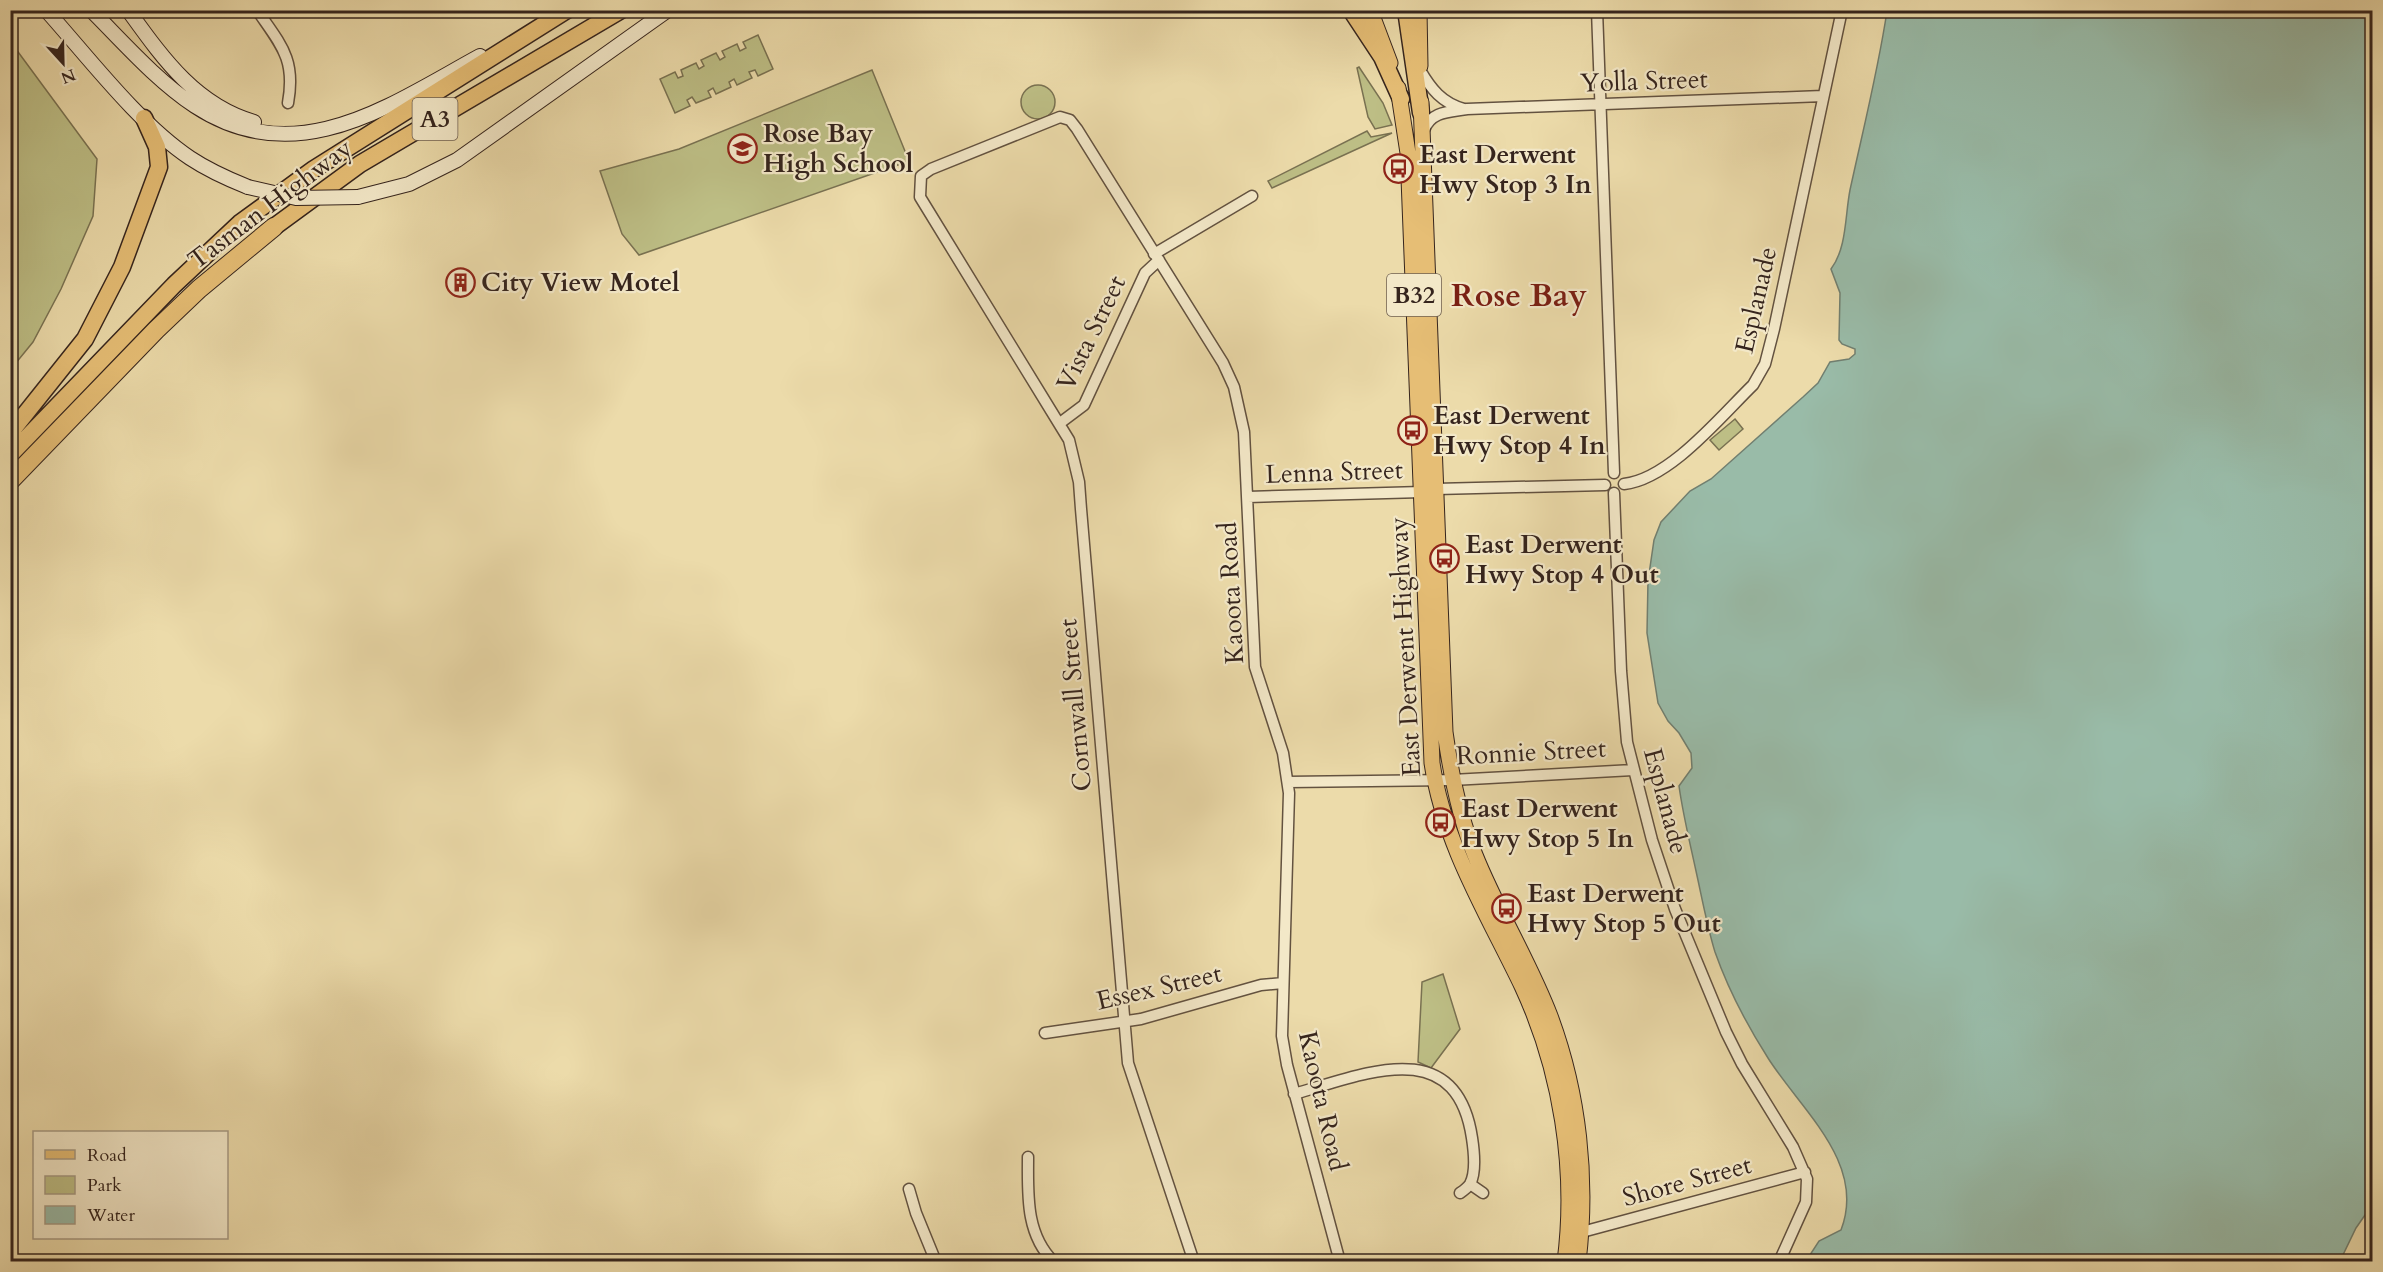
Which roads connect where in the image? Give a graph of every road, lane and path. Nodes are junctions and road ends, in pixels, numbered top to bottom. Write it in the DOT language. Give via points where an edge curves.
graph roads {
  1 [pos="46,10"];
  2 [pos="91,10"];
  3 [pos="128,10"];
  4 [pos="257,10"];
  5 [pos="567,10"];
  6 [pos="619,10"];
  7 [pos="668,10"];
  8 [pos="1351,10"];
  9 [pos="1364,10"];
  10 [pos="1370,10"];
  11 [pos="1406,10"];
  12 [pos="1419,10"];
  13 [pos="1597,10"];
  14 [pos="1842,10"];
  15 [pos="536,30"];
  16 [pos="1387,54"];
  17 [pos="1420,70"];
  18 [pos="1823,96"];
  19 [pos="1401,99"];
  20 [pos="288,103"];
  21 [pos="1601,105"];
  22 [pos="1467,110"];
  23 [pos="1421,113"];
  24 [pos="144,118"];
  25 [pos="351,123"];
  26 [pos="1422,140"];
  27 [pos="921,176"];
  28 [pos="1252,196"];
  29 [pos="274,227"];
  30 [pos="1157,257"];
  31 [pos="1060,423"];
  32 [pos="10,433"];
  33 [pos="10,455"];
  34 [pos="1614,473"];
  35 [pos="10,481"];
  36 [pos="1605,484"];
  37 [pos="1624,484"];
  38 [pos="1429,490"];
  39 [pos="1614,493"];
  40 [pos="1248,497"];
  41 [pos="1632,770"];
  42 [pos="1434,779"];
  43 [pos="1452,780"];
  44 [pos="1288,782"];
  45 [pos="1283,983"];
  46 [pos="1124,1021"];
  47 [pos="1045,1034"];
  48 [pos="1294,1094"];
  49 [pos="1028,1157"];
  50 [pos="1805,1172"];
  51 [pos="1470,1184"];
  52 [pos="909,1189"];
  53 [pos="1460,1193"];
  54 [pos="1483,1193"];
  55 [pos="1582,1232"];
  56 [pos="1050,1260"];
  57 [pos="936,1262"];
  58 [pos="1194,1262"];
  59 [pos="1340,1262"];
  60 [pos="1565,1262"];
  61 [pos="1578,1262"];
  62 [pos="1779,1262"];
  1 -- 24 [label="main road"];
  2 -- 25 [label="main road" via="176,92 227,123 262,132 296,134"];
  3 -- 25 [label="main road" via="171,69 225,111 281,128"];
  4 -- 20 [label="street" via="290,63"];
  5 -- 15 [label="highway, Tasman Highway / A3"];
  6 -- 29 [label="highway, Tasman Highway / A3" via="360,164"];
  7 -- 24 [label="main road, bridge" via="457,160 409,184 358,197 306,199 248,187 189,158"];
  8 -- 19 [label="highway" via="1382,57"];
  9 -- 16 [label="highway"];
  10 -- 16 [label="main road, East Derwent Highway"];
  11 -- 23 [label="highway, B32"];
  12 -- 17 [label="main road, East Derwent Highway / B32"];
  13 -- 21 [label="street"];
  14 -- 18 [label="street, Esplanade"];
  15 -- 25 [label="main road, Tasman Highway / A3" via="520,34 395,104"];
  15 -- 33 [label="highway, Tasman Highway / A3" via="314,169 247,217 174,285"];
  16 -- 19 [label="main road, East Derwent Highway / B32"];
  17 -- 22 [label="street, Yolla Street" via="1442,99"];
  17 -- 23 [label="main road, East Derwent Highway / B32"];
  18 -- 21 [label="street, Yolla Street"];
  18 -- 37 [label="street, Esplanade" via="1760,375 1682,454 1651,476"];
  19 -- 38 [label="main road, East Derwent Highway / B32" via="1408,153"];
  21 -- 22 [label="street, Yolla Street"];
  21 -- 34 [label="street"];
  22 -- 26 [label="street, Yolla Street" via="1432,117"];
  23 -- 26 [label="main road, East Derwent Highway / B32"];
  24 -- 32 [label="highway" via="157,147 159,168 122,267 85,339"];
  26 -- 38 [label="main road, East Derwent Highway / B32"];
  27 -- 30 [label="street, Kaoota Road" via="971,152 1057,118 1067,118"];
  27 -- 31 [label="street, Cornwall Street" via="920,197 927,212"];
  28 -- 30 [label="street, Vista Street"];
  29 -- 35 [label="highway, Tasman Highway / A3" via="156,330"];
  30 -- 31 [label="street, Vista Street" via="1145,273 1084,405"];
  30 -- 40 [label="street, Kaoota Road" via="1234,387 1245,432"];
  31 -- 46 [label="street, Cornwall Street" via="1069,440 1079,482"];
  34 -- 36 [label="street" via="1608,475"];
  34 -- 37 [label="street" via="1620,475"];
  36 -- 38 [label="street, Lenna Street"];
  36 -- 39 [label="street"];
  37 -- 39 [label="street"];
  38 -- 40 [label="street, Lenna Street"];
  38 -- 42 [label="main road, East Derwent Highway / B32" via="1430,741"];
  38 -- 43 [label="main road, East Derwent Highway / B32" via="1445,732"];
  39 -- 41 [label="street, Esplanade" via="1621,671"];
  40 -- 44 [label="street, Kaoota Road" via="1255,667 1283,753"];
  41 -- 43 [label="street, Ronnie Street"];
  41 -- 50 [label="street, Esplanade" via="1675,909 1726,1032"];
  42 -- 43 [label="street, Ronnie Street"];
  42 -- 44 [label="street, Ronnie Street"];
  42 -- 60 [label="main road, East Derwent Highway / B32" via="1455,849 1522,987 1550,1061 1566,1158"];
  43 -- 55 [label="main road, East Derwent Highway / B32" via="1475,856 1534,978 1563,1055 1579,1131"];
  44 -- 45 [label="street, Kaoota Road"];
  45 -- 46 [label="street, Essex Street" via="1261,985"];
  45 -- 48 [label="street, Kaoota Road" via="1282,1036"];
  46 -- 47 [label="street, Essex Street"];
  46 -- 58 [label="street, Cornwall Street" via="1131,1075"];
  48 -- 51 [label="street" via="1388,1068 1411,1068 1432,1075 1456,1096 1469,1123 1473,1160"];
  48 -- 59 [label="street, Kaoota Road"];
  49 -- 56 [label="street" via="1029,1214"];
  50 -- 55 [label="street, Shore Street"];
  50 -- 62 [label="street, Esplanade" via="1806,1202"];
  51 -- 53 [label="street"];
  51 -- 54 [label="street"];
  52 -- 57 [label="street"];
  55 -- 61 [label="main road, East Derwent Highway / B32"];
}
